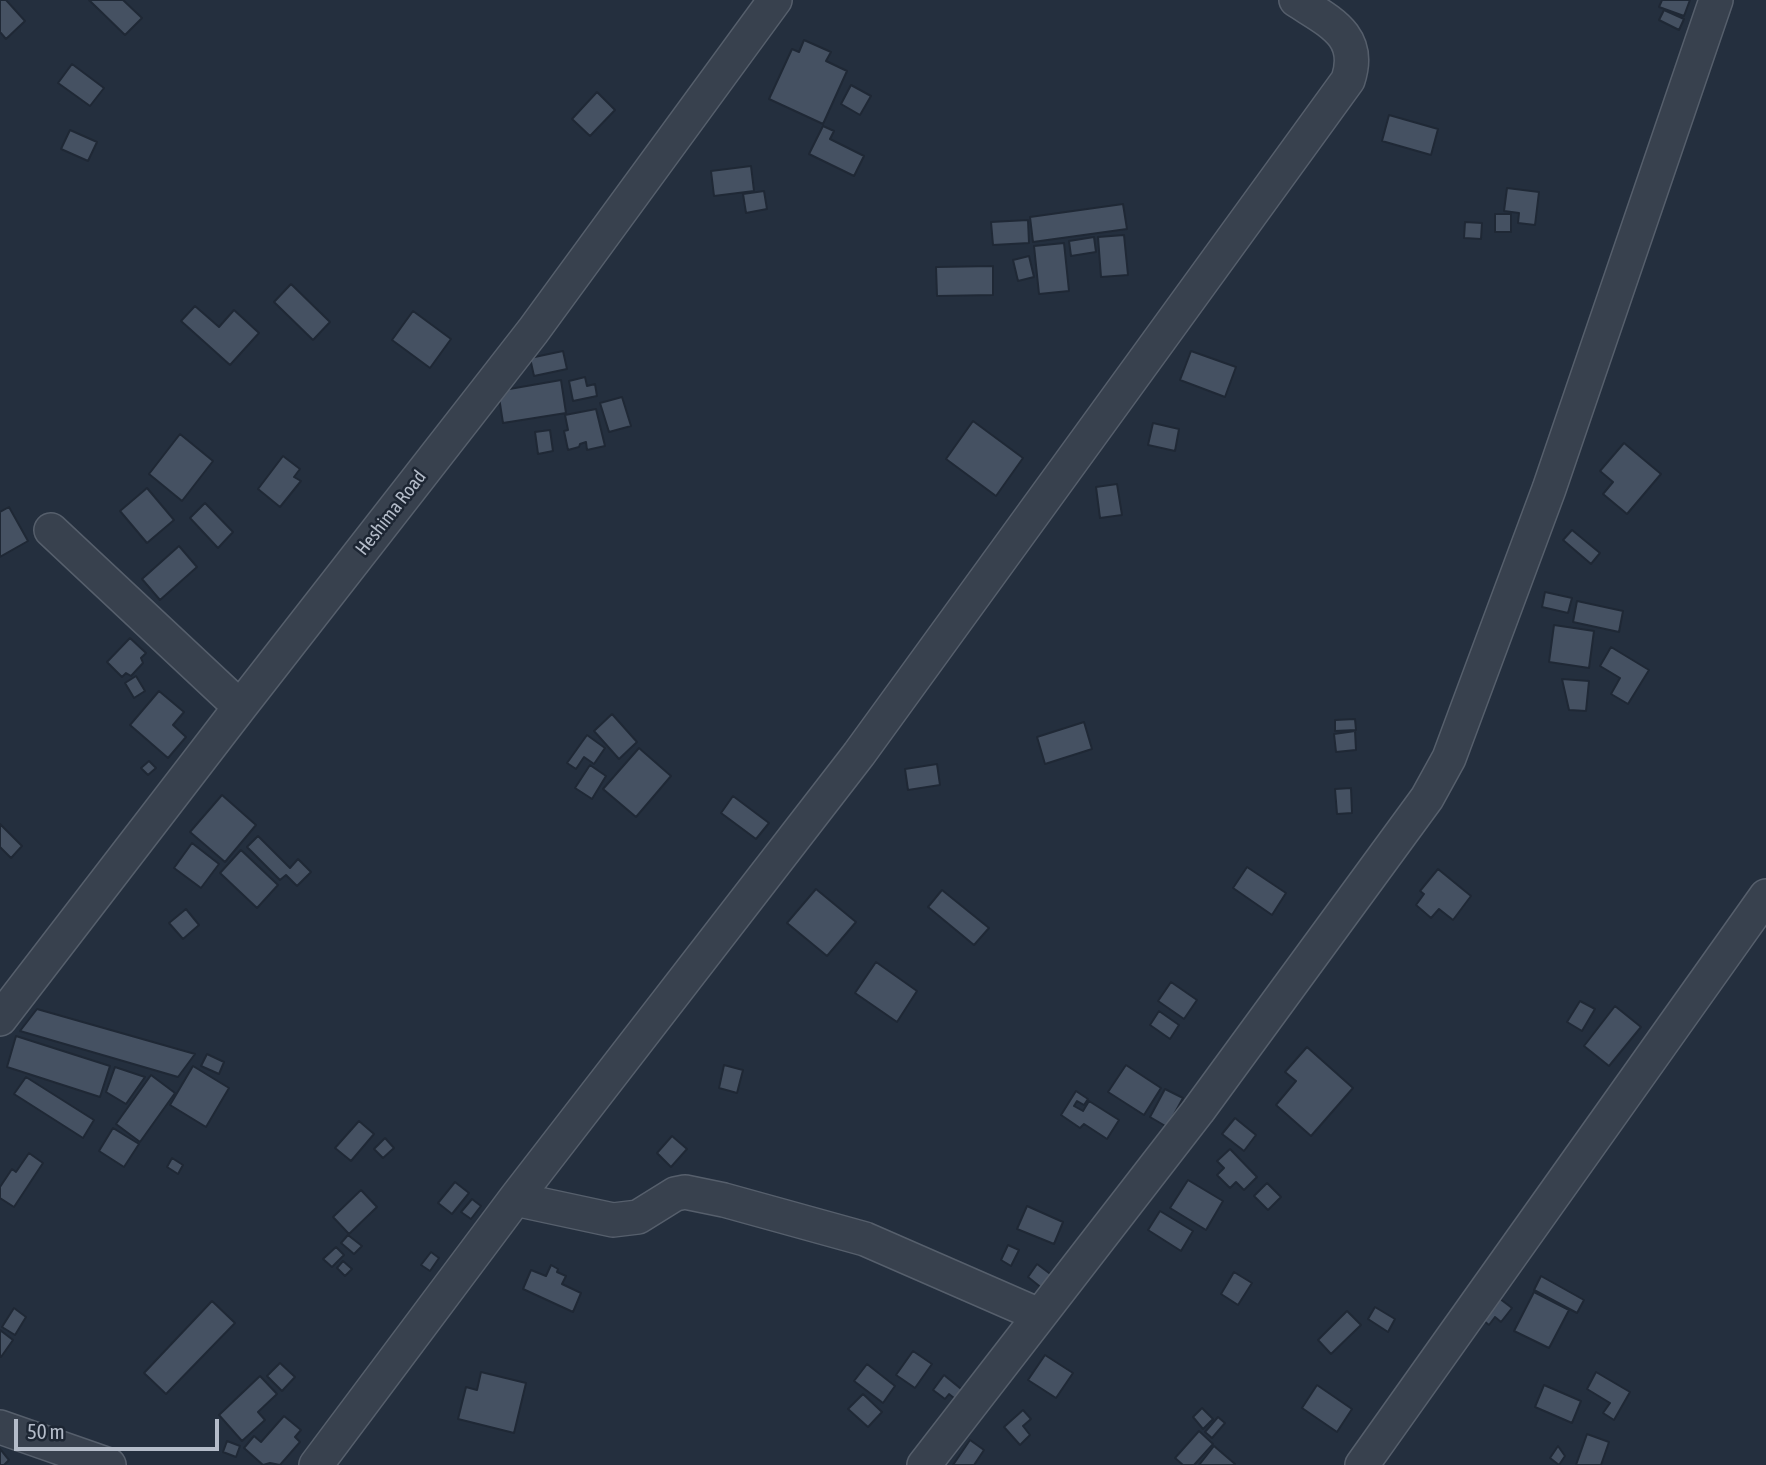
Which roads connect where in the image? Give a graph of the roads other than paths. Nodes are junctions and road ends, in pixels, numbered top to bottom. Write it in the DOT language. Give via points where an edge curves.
graph roads {
  1 [pos="775,0"];
  2 [pos="1296,0"];
  3 [pos="1716,0"];
  4 [pos="51,530"];
  5 [pos="240,707"];
  6 [pos="1766,896"];
  7 [pos="0,1019"];
  8 [pos="515,1199"];
  9 [pos="1039,1315"];
  10 [pos="0,1427"];
  11 [pos="109,1465"];
  12 [pos="316,1465"];
  13 [pos="924,1465"];
  14 [pos="1362,1465"];
  1 -- 5 [label="street, Heshima Road" via="533,331"];
  2 -- 8 [label="street" via="1351,44 1348,80 859,754"];
  3 -- 9 [label="street" via="1549,489 1449,758 1427,798 1198,1111"];
  4 -- 5 [label="street"];
  5 -- 7 [label="street, Heshima Road"];
  6 -- 14 [label="street"];
  8 -- 9 [label="street" via="613,1220 638,1217 685,1192 724,1200 865,1239"];
  8 -- 12 [label="street"];
  9 -- 13 [label="street"];
  10 -- 11 [label="street"];
}
